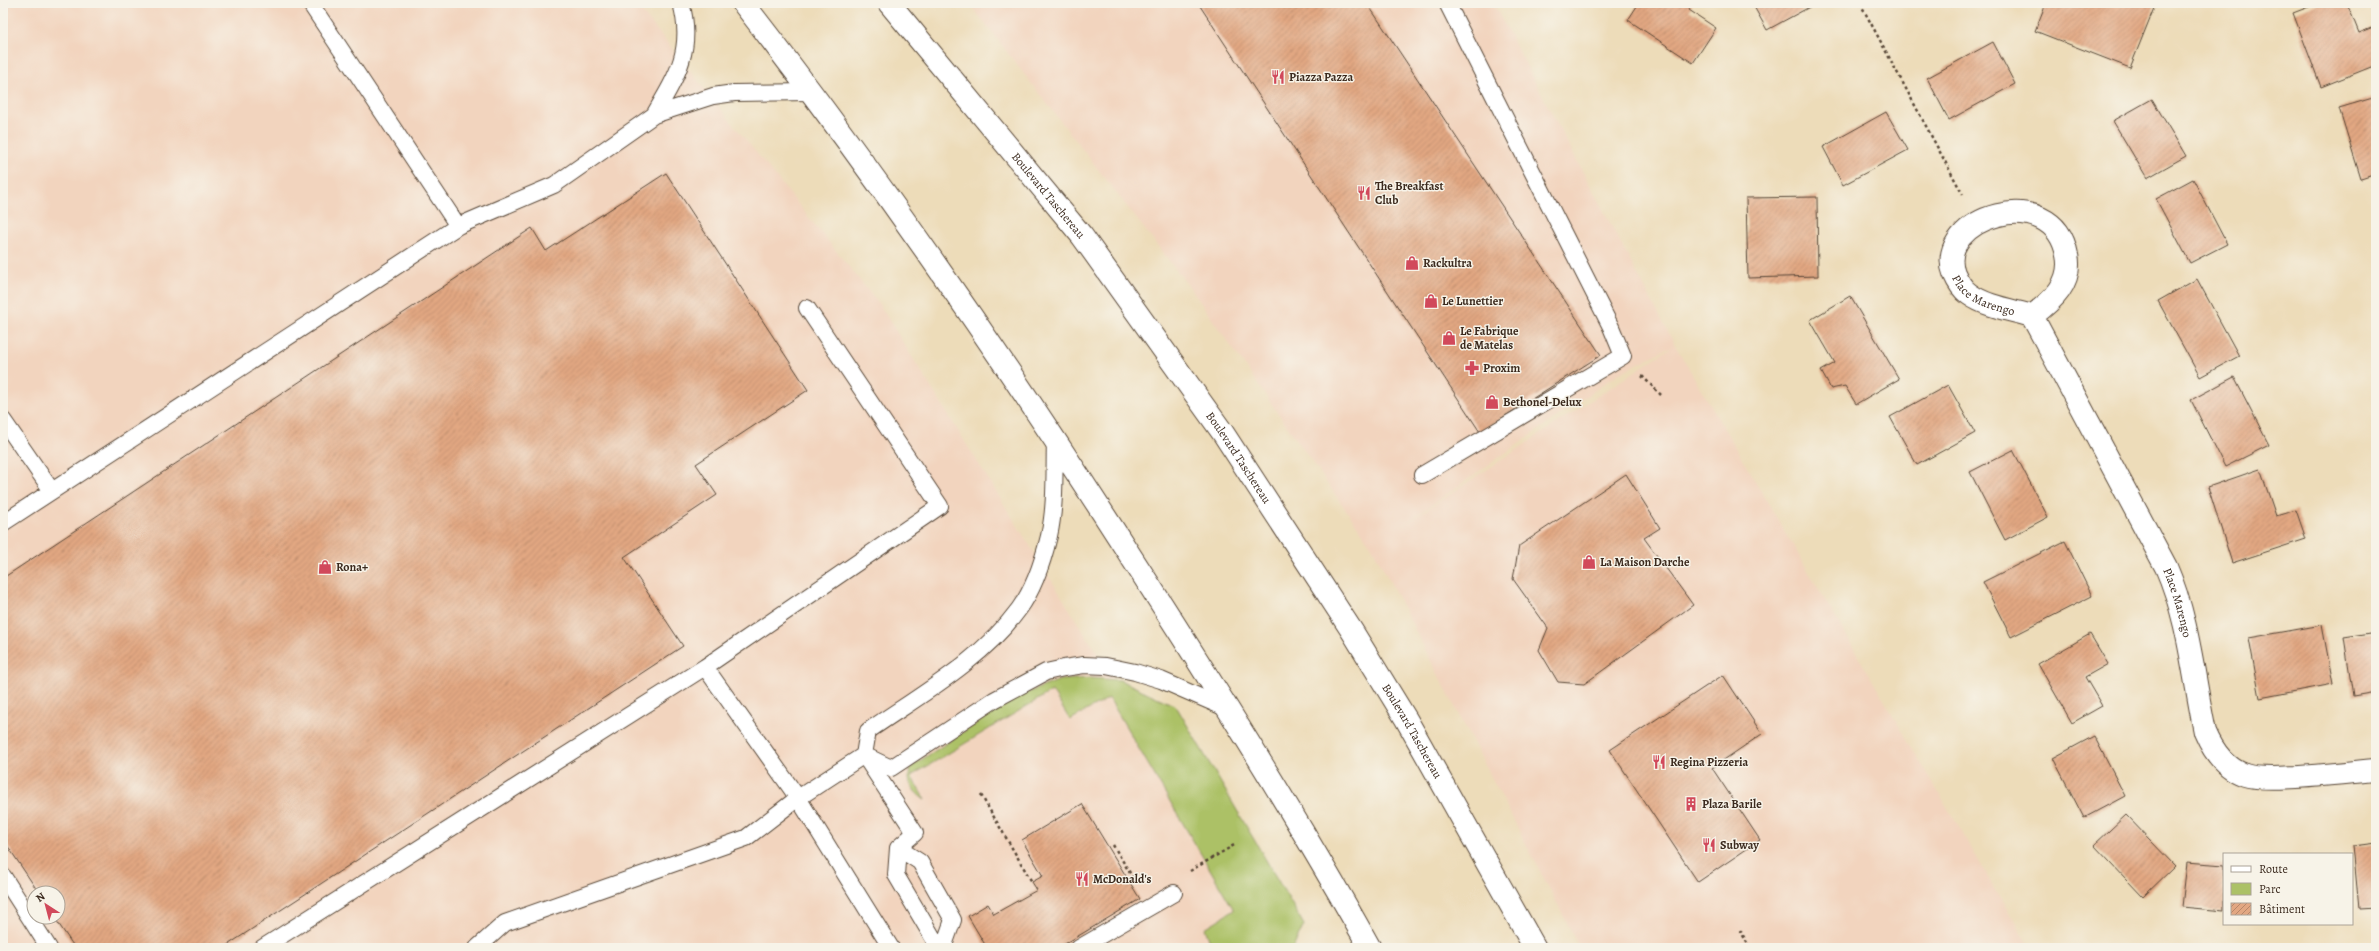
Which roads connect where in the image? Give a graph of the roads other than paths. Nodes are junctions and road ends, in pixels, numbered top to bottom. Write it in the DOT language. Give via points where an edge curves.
graph roads {
  1 [pos="310,3"];
  2 [pos="681,3"];
  3 [pos="743,3"];
  4 [pos="889,3"];
  5 [pos="1447,3"];
  6 [pos="811,92"];
  7 [pos="654,115"];
  8 [pos="458,226"];
  9 [pos="807,308"];
  10 [pos="2032,316"];
  11 [pos="3,420"];
  12 [pos="1055,439"];
  13 [pos="1422,475"];
  14 [pos="52,491"];
  15 [pos="3,523"];
  16 [pos="705,666"];
  17 [pos="1230,710"];
  18 [pos="864,755"];
  19 [pos="2376,770"];
  20 [pos="798,798"];
  21 [pos="898,848"];
  22 [pos="3,876"];
  23 [pos="1174,893"];
  24 [pos="50,948"];
  25 [pos="262,948"];
  26 [pos="477,948"];
  27 [pos="891,948"];
  28 [pos="939,948"];
  29 [pos="943,948"];
  30 [pos="1079,948"];
  31 [pos="1370,948"];
  32 [pos="1535,948"];
  1 -- 8 [label="lane"];
  2 -- 7 [label="lane" via="686,27 684,52 677,76"];
  3 -- 6 [label="main road"];
  4 -- 32 [label="main road, Boulevard Taschereau" via="1082,236 1223,434 1356,637 1410,726"];
  5 -- 13 [label="lane" via="1611,327 1623,356"];
  6 -- 7 [label="lane" via="734,93 713,96"];
  6 -- 12 [label="main road" via="927,253"];
  7 -- 8 [label="lane" via="554,185"];
  8 -- 14 [label="lane"];
  9 -- 16 [label="lane" via="940,506"];
  10 -- 10 [label="main road, Place Marengo" via="2052,302 2063,285 2069,264 2065,242 2054,226 2034,214 2012,213 1978,222 1963,232 1952,248 1950,264 1957,281 1975,297"];
  10 -- 19 [label="main road, Place Marengo" via="2179,596 2205,732 2212,748 2227,766 2246,775 2267,778"];
  11 -- 14 [label="lane"];
  12 -- 17 [label="main road"];
  12 -- 18 [label="lane" via="1048,537 1033,585 1020,608 982,650 868,731"];
  14 -- 15 [label="lane"];
  16 -- 20 [label="lane"];
  16 -- 25 [label="lane"];
  17 -- 18 [label="lane" via="1152,677 1106,666 1084,665 1046,672 1025,682 891,768"];
  17 -- 31 [label="main road" via="1299,823"];
  18 -- 20 [label="lane"];
  18 -- 21 [label="lane" via="915,833"];
  20 -- 26 [label="lane" via="746,838 505,923"];
  20 -- 27 [label="lane"];
  21 -- 28 [label="lane" via="896,875"];
  21 -- 29 [label="lane" via="920,862 954,920"];
  22 -- 24 [label="lane"];
  23 -- 30 [label="lane"];
}
